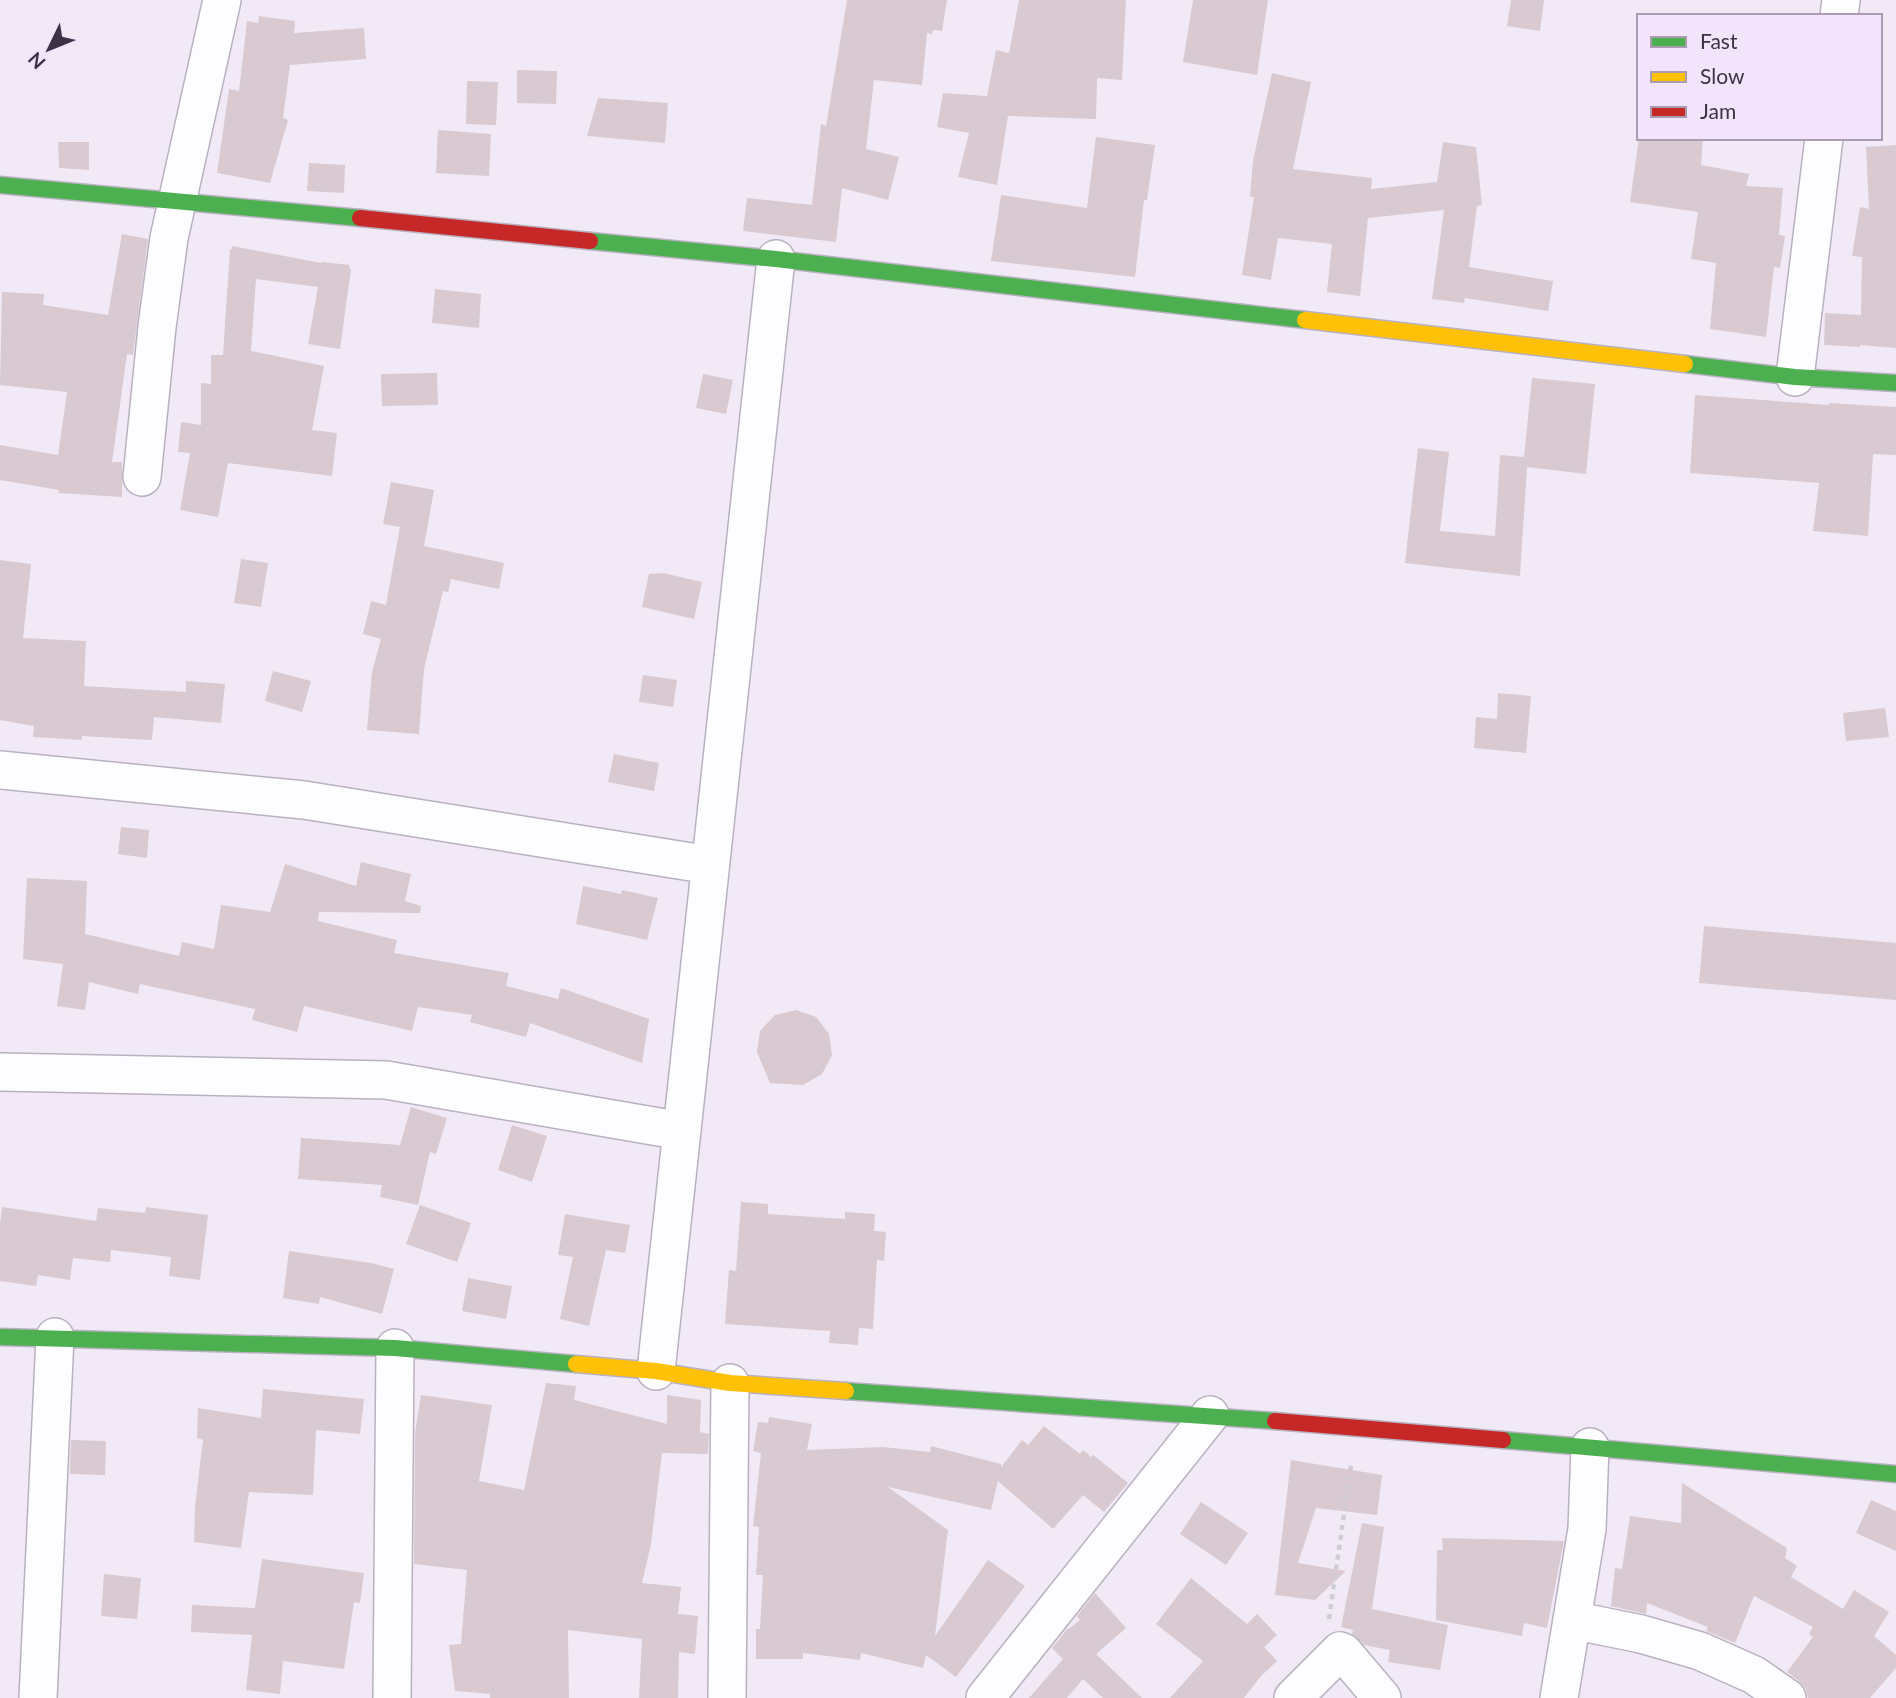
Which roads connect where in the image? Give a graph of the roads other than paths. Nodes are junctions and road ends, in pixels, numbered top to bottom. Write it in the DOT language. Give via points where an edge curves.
graph roads {
  1 [pos="222,0"];
  2 [pos="1824,140"];
  3 [pos="0,184"];
  4 [pos="178,200"];
  5 [pos="776,259"];
  6 [pos="1795,377"];
  7 [pos="1896,383"];
  8 [pos="142,477"];
  9 [pos="0,770"];
  10 [pos="710,865"];
  11 [pos="0,1072"];
  12 [pos="682,1131"];
  13 [pos="0,1336"];
  14 [pos="55,1337"];
  15 [pos="395,1348"];
  16 [pos="656,1371"];
  17 [pos="730,1382"];
  18 [pos="1210,1415"];
  19 [pos="1590,1447"];
  20 [pos="1896,1474"];
  21 [pos="1572,1620"];
  22 [pos="38,1698"];
  23 [pos="391,1698"];
  24 [pos="727,1698"];
  25 [pos="985,1698"];
  26 [pos="1293,1698"];
  27 [pos="1382,1698"];
  28 [pos="1559,1698"];
  29 [pos="1787,1698"];
  1 -- 4 [label="street"];
  2 -- 6 [label="street"];
  3 -- 4 [label="street"];
  4 -- 5 [label="street"];
  4 -- 8 [label="street" via="157,327"];
  5 -- 6 [label="street"];
  5 -- 10 [label="street"];
  6 -- 7 [label="street"];
  9 -- 10 [label="street" via="304,800"];
  10 -- 12 [label="street"];
  11 -- 12 [label="street" via="386,1080"];
  12 -- 16 [label="street"];
  13 -- 14 [label="street"];
  14 -- 15 [label="street"];
  14 -- 22 [label="street"];
  15 -- 16 [label="street"];
  15 -- 23 [label="street"];
  16 -- 17 [label="street"];
  17 -- 18 [label="street"];
  17 -- 24 [label="street"];
  18 -- 19 [label="street"];
  18 -- 25 [label="street"];
  19 -- 20 [label="street"];
  19 -- 21 [label="street" via="1587,1529"];
  21 -- 28 [label="street"];
  21 -- 29 [label="street" via="1700,1651 1754,1675"];
  26 -- 27 [label="street" via="1339,1651"];
}
